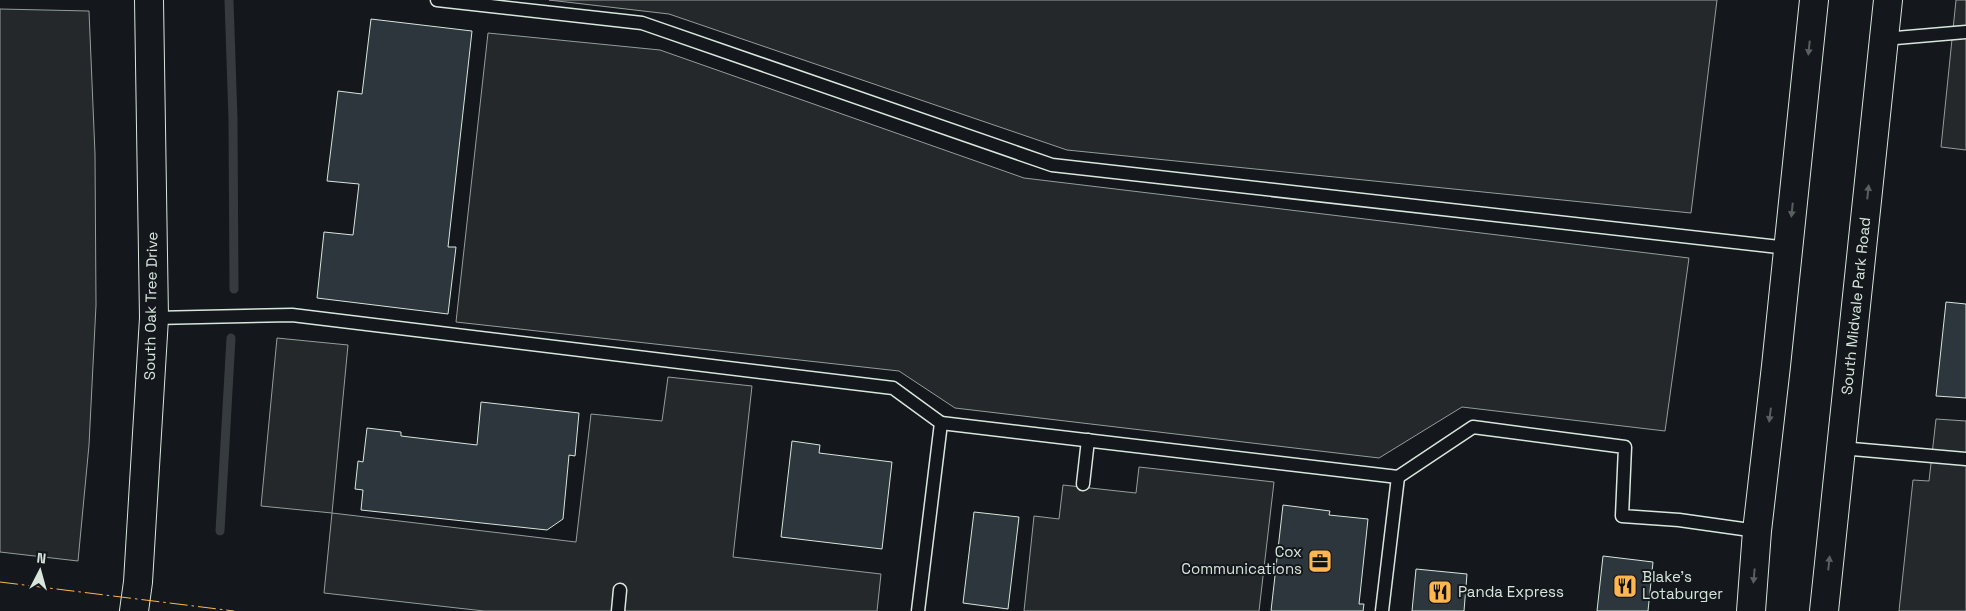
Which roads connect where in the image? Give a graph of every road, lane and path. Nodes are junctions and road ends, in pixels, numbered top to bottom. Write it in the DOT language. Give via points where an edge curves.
graph roads {
  1 [pos="149,0"];
  2 [pos="437,0"];
  3 [pos="1814,0"];
  4 [pos="1888,0"];
  5 [pos="1966,32"];
  6 [pos="1884,39"];
  7 [pos="1788,248"];
  8 [pos="154,318"];
  9 [pos="941,423"];
  10 [pos="1088,440"];
  11 [pos="1841,448"];
  12 [pos="1966,459"];
  13 [pos="1398,477"];
  14 [pos="1083,484"];
  15 [pos="1757,531"];
  16 [pos="620,590"];
  17 [pos="134,611"];
  18 [pos="618,611"];
  19 [pos="918,611"];
  20 [pos="1382,611"];
  21 [pos="1751,611"];
  22 [pos="1824,611"];
  1 -- 8 [label="main road, South Oak Tree Drive"];
  2 -- 7 [label="lane" via="642,24 1052,164"];
  3 -- 7 [label="main road, one-way"];
  4 -- 6 [label="main road, South Midvale Park Road"];
  5 -- 6 [label="lane"];
  11 -- 6 [label="main road, South Midvale Park Road, one-way"];
  7 -- 15 [label="main road, one-way"];
  8 -- 9 [label="lane" via="292,315 865,384 893,388"];
  8 -- 17 [label="main road, South Oak Tree Drive"];
  9 -- 10 [label="lane"];
  9 -- 19 [label="lane"];
  10 -- 13 [label="lane"];
  10 -- 14 [label="lane"];
  11 -- 12 [label="lane"];
  22 -- 11 [label="main road, South Midvale Park Road, one-way"];
  13 -- 15 [label="lane" via="1473,427 1625,447 1622,516"];
  13 -- 20 [label="lane"];
  15 -- 21 [label="main road, one-way"];
  16 -- 18 [label="lane"];
}
